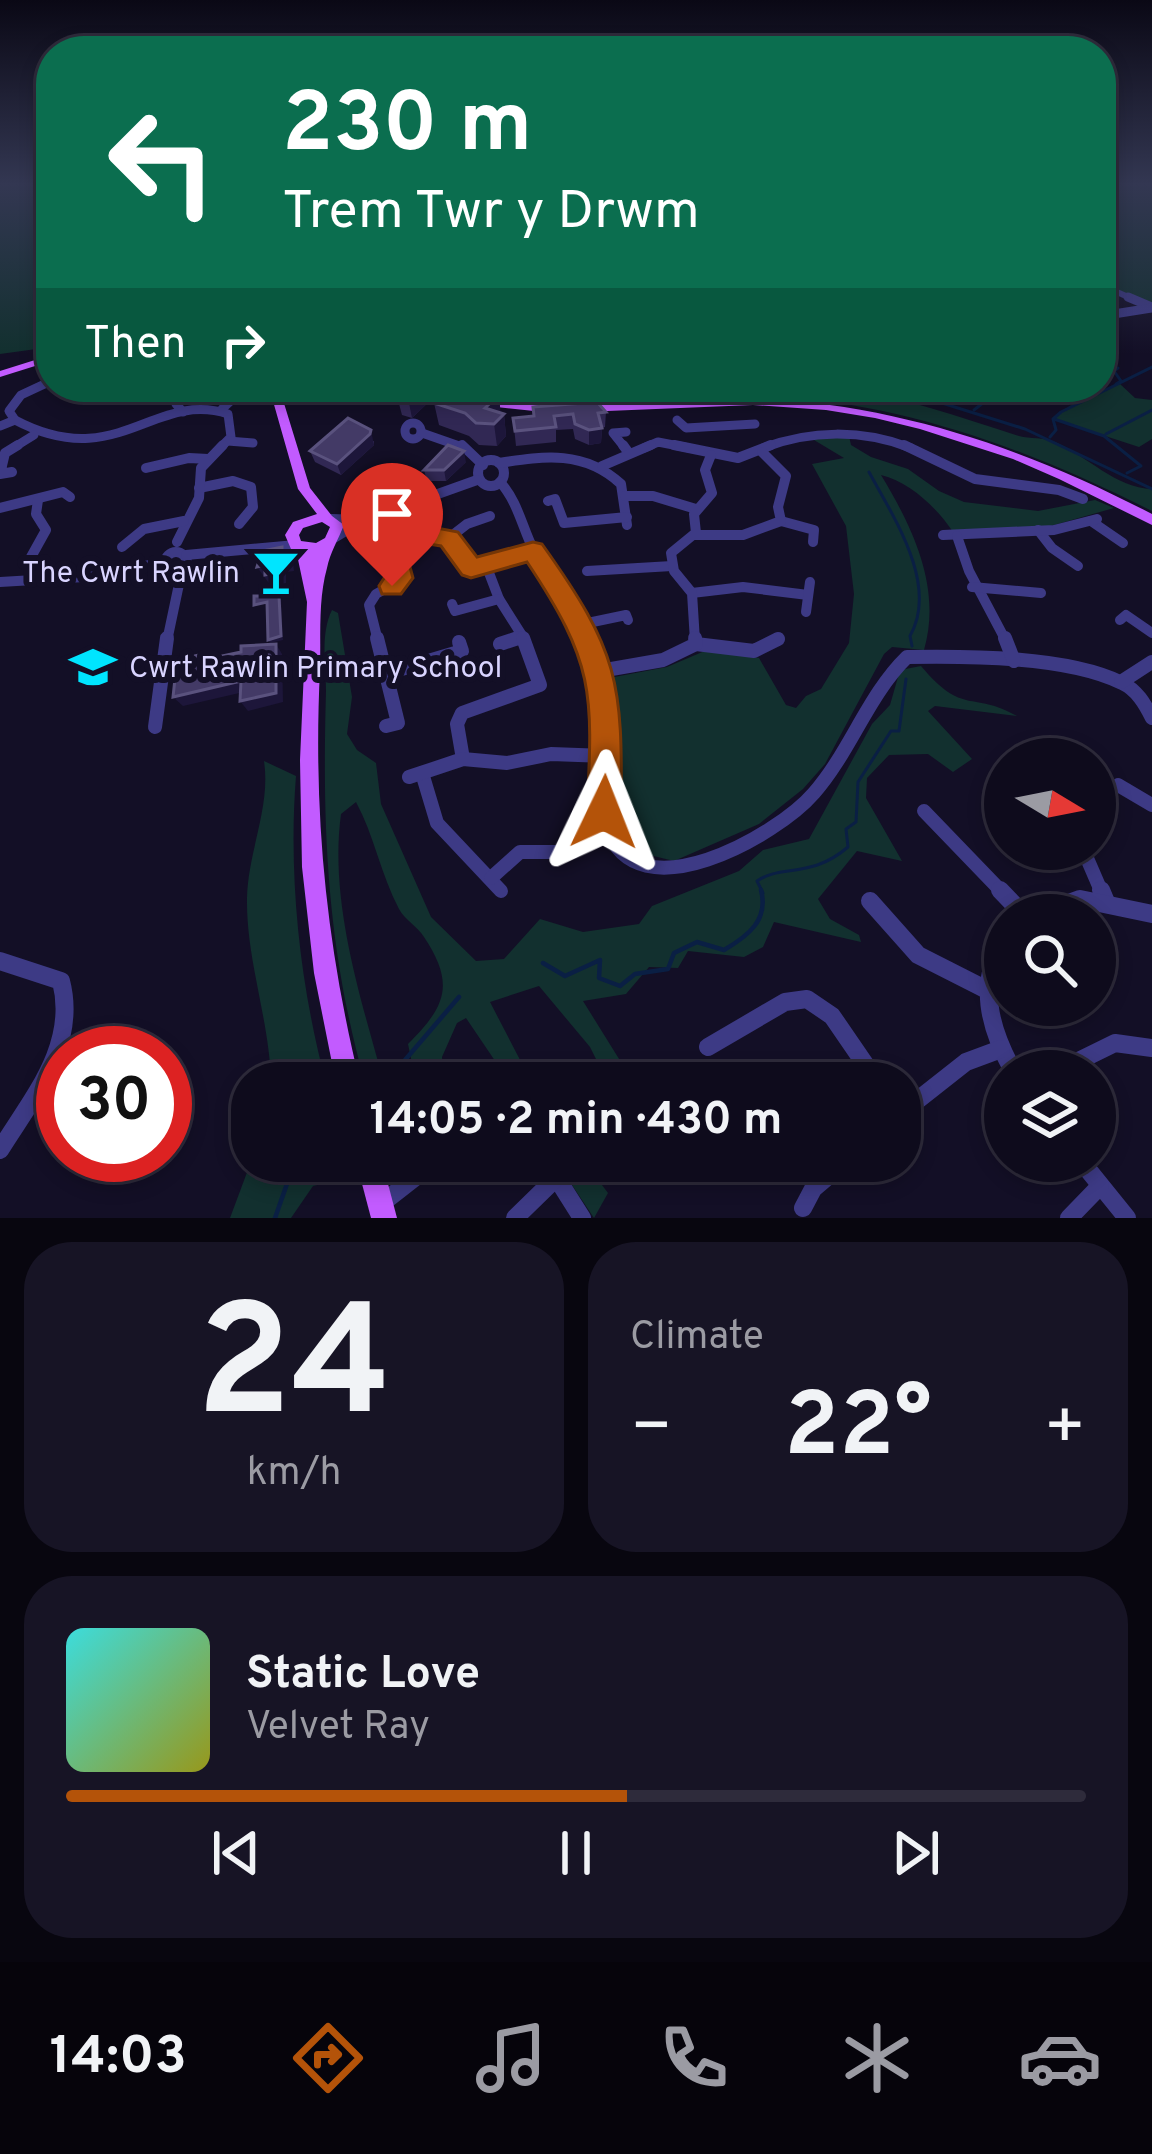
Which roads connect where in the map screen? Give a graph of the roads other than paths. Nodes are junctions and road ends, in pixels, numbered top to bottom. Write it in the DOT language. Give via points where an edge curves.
graph roads {
  1 [pos="1116,291"];
  2 [pos="1152,307"];
  3 [pos="1116,313"];
  4 [pos="36,363"];
  5 [pos="0,374"];
  6 [pos="36,388"];
  7 [pos="176,402"];
  8 [pos="230,402"];
  9 [pos="278,402"];
  10 [pos="487,402"];
  11 [pos="699,402"];
  12 [pos="748,402"];
  13 [pos="5,405"];
  14 [pos="222,409"];
  15 [pos="183,412"];
  16 [pos="14,420"];
  17 [pos="0,426"];
  18 [pos="751,427"];
  19 [pos="422,433"];
  20 [pos="614,433"];
  21 [pos="34,435"];
  22 [pos="228,442"];
  23 [pos="247,444"];
  24 [pos="682,444"];
  25 [pos="628,452"];
  26 [pos="761,452"];
  27 [pos="712,454"];
  28 [pos="208,459"];
  29 [pos="483,465"];
  30 [pos="602,466"];
  31 [pos="146,468"];
  32 [pos="12,472"];
  33 [pos="502,473"];
  34 [pos="477,480"];
  35 [pos="199,488"];
  36 [pos="304,489"];
  37 [pos="68,492"];
  38 [pos="626,496"];
  39 [pos="1075,499"];
  40 [pos="38,500"];
  41 [pos="548,501"];
  42 [pos="0,508"];
  43 [pos="696,509"];
  44 [pos="490,516"];
  45 [pos="329,518"];
  46 [pos="247,520"];
  47 [pos="365,520"];
  48 [pos="1152,520"];
  49 [pos="184,521"];
  50 [pos="781,521"];
  51 [pos="1038,530"];
  52 [pos="814,532"];
  53 [pos="696,533"];
  54 [pos="298,536"];
  55 [pos="449,538"];
  56 [pos="332,539"];
  57 [pos="1124,543"];
  58 [pos="122,547"];
  59 [pos="40,551"];
  60 [pos="533,551"];
  61 [pos="1074,559"];
  62 [pos="176,561"];
  63 [pos="486,565"];
  64 [pos="672,566"];
  65 [pos="0,582"];
  66 [pos="600,586"];
  67 [pos="972,586"];
  68 [pos="692,593"];
  69 [pos="1034,594"];
  70 [pos="499,599"];
  71 [pos="314,602"];
  72 [pos="452,604"];
  73 [pos="806,612"];
  74 [pos="1125,615"];
  75 [pos="628,620"];
  76 [pos="583,624"];
  77 [pos="1152,633"];
  78 [pos="523,637"];
  79 [pos="778,639"];
  80 [pos="459,642"];
  81 [pos="500,644"];
  82 [pos="696,644"];
  83 [pos="1014,661"];
  84 [pos="1152,662"];
  85 [pos="600,671"];
  86 [pos="388,673"];
  87 [pos="1121,682"];
  88 [pos="1152,718"];
  89 [pos="386,726"];
  90 [pos="155,727"];
  91 [pos="606,756"];
  92 [pos="463,759"];
  93 [pos="1126,787"];
  94 [pos="1152,806"];
  95 [pos="924,811"];
  96 [pos="566,852"];
  97 [pos="1004,894"];
  98 [pos="870,901"];
  99 [pos="1116,905"];
  100 [pos="1152,914"];
  101 [pos="0,961"];
  102 [pos="984,989"];
  103 [pos="993,1026"];
  104 [pos="708,1047"];
  105 [pos="1152,1048"];
  106 [pos="1001,1049"];
  107 [pos="1098,1050"];
  108 [pos="343,1062"];
  109 [pos="864,1062"];
  110 [pos="921,1097"];
  111 [pos="0,1150"];
  112 [pos="413,1182"];
  113 [pos="541,1182"];
  114 [pos="559,1182"];
  115 [pos="821,1182"];
  116 [pos="1097,1182"];
  117 [pos="1100,1186"];
  118 [pos="803,1208"];
  119 [pos="382,1211"];
  120 [pos="515,1218"];
  121 [pos="582,1218"];
  122 [pos="1070,1218"];
  123 [pos="1127,1218"];
  1 -- 2 [label="street"];
  2 -- 3 [label="street"];
  4 -- 5 [label="main road"];
  6 -- 13 [label="street"];
  7 -- 15 [label="street"];
  8 -- 14 [label="street"];
  9 -- 36 [label="main road"];
  10 -- 11 [label="main road" via="549,410"];
  12 -- 48 [label="main road" via="859,413 1013,454"];
  13 -- 16 [label="street"];
  14 -- 15 [label="street"];
  14 -- 22 [label="street"];
  15 -- 21 [label="street" via="85,441"];
  16 -- 17 [label="street"];
  16 -- 21 [label="street"];
  18 -- 24 [label="street" via="681,424"];
  19 -- 29 [label="street" via="461,444"];
  20 -- 25 [label="street"];
  21 -- 32 [label="street" via="5,453 0,474"];
  22 -- 23 [label="street"];
  22 -- 28 [label="street"];
  24 -- 25 [label="street" via="652,442"];
  24 -- 27 [label="street"];
  25 -- 30 [label="street"];
  26 -- 27 [label="street"];
  26 -- 39 [label="street" via="796,430 876,438 975,479"];
  26 -- 50 [label="street" via="788,478"];
  27 -- 43 [label="street" via="705,470 712,493"];
  28 -- 31 [label="street"];
  28 -- 35 [label="street"];
  29 -- 33 [label="street"];
  29 -- 34 [label="street"];
  30 -- 33 [label="street" via="567,455 526,460"];
  30 -- 38 [label="street"];
  33 -- 34 [label="street"];
  33 -- 60 [label="street"];
  34 -- 47 [label="street"];
  35 -- 46 [label="street" via="247,484"];
  35 -- 49 [label="street"];
  36 -- 45 [label="main road"];
  36 -- 54 [label="main road"];
  37 -- 40 [label="street"];
  38 -- 41 [label="street" via="627,521 561,523 555,499"];
  38 -- 43 [label="street"];
  40 -- 42 [label="street"];
  40 -- 59 [label="street" via="46,530"];
  43 -- 53 [label="street"];
  44 -- 55 [label="street"];
  45 -- 47 [label="street"];
  45 -- 54 [label="main road"];
  45 -- 56 [label="main road" via="337,525"];
  47 -- 56 [label="street"];
  49 -- 58 [label="street" via="130,533"];
  49 -- 62 [label="street"];
  50 -- 52 [label="street"];
  50 -- 53 [label="street" via="747,534"];
  51 -- 57 [label="street" via="1094,520"];
  51 -- 61 [label="street"];
  51 -- 67 [label="street" via="950,535"];
  53 -- 64 [label="street" via="673,548"];
  54 -- 56 [label="main road"];
  54 -- 62 [label="street"];
  54 -- 71 [label="main road"];
  55 -- 63 [label="street" via="468,568"];
  55 -- 86 [label="street" via="389,536 399,581 369,605"];
  56 -- 71 [label="main road"];
  60 -- 63 [label="street"];
  60 -- 76 [label="street"];
  62 -- 65 [label="street"];
  62 -- 90 [label="street"];
  63 -- 70 [label="street"];
  64 -- 66 [label="street" via="592,571"];
  64 -- 68 [label="street"];
  67 -- 69 [label="street"];
  67 -- 83 [label="street"];
  68 -- 73 [label="street" via="809,588"];
  68 -- 82 [label="street"];
  70 -- 72 [label="street" via="455,611"];
  70 -- 78 [label="street"];
  71 -- 108 [label="main road" via="306,781 314,916"];
  74 -- 77 [label="street"];
  75 -- 76 [label="street"];
  76 -- 85 [label="street"];
  78 -- 81 [label="street"];
  78 -- 92 [label="street" via="540,685 461,713"];
  79 -- 82 [label="street" via="764,650"];
  80 -- 86 [label="street" via="462,651"];
  82 -- 85 [label="street" via="663,660"];
  83 -- 87 [label="street"];
  83 -- 91 [label="street" via="915,656 896,663 851,744 790,818 680,869 638,864 610,837"];
  84 -- 87 [label="street"];
  85 -- 91 [label="street"];
  86 -- 89 [label="street" via="398,723"];
  87 -- 88 [label="street"];
  91 -- 92 [label="street"];
  92 -- 96 [label="street" via="415,775 434,817 496,884 520,852"];
  93 -- 94 [label="street"];
  95 -- 97 [label="street"];
  98 -- 102 [label="street" via="932,965"];
  99 -- 100 [label="street"];
  101 -- 111 [label="street" via="62,981 69,1019"];
  103 -- 106 [label="street"];
  104 -- 109 [label="street" via="785,1002 806,999 832,1016"];
  105 -- 107 [label="street" via="1135,1040"];
  106 -- 110 [label="street" via="966,1062"];
  112 -- 119 [label="street"];
  113 -- 120 [label="street"];
  114 -- 121 [label="street"];
  115 -- 118 [label="street"];
  116 -- 117 [label="street"];
  117 -- 122 [label="street"];
  117 -- 123 [label="street"];
}
